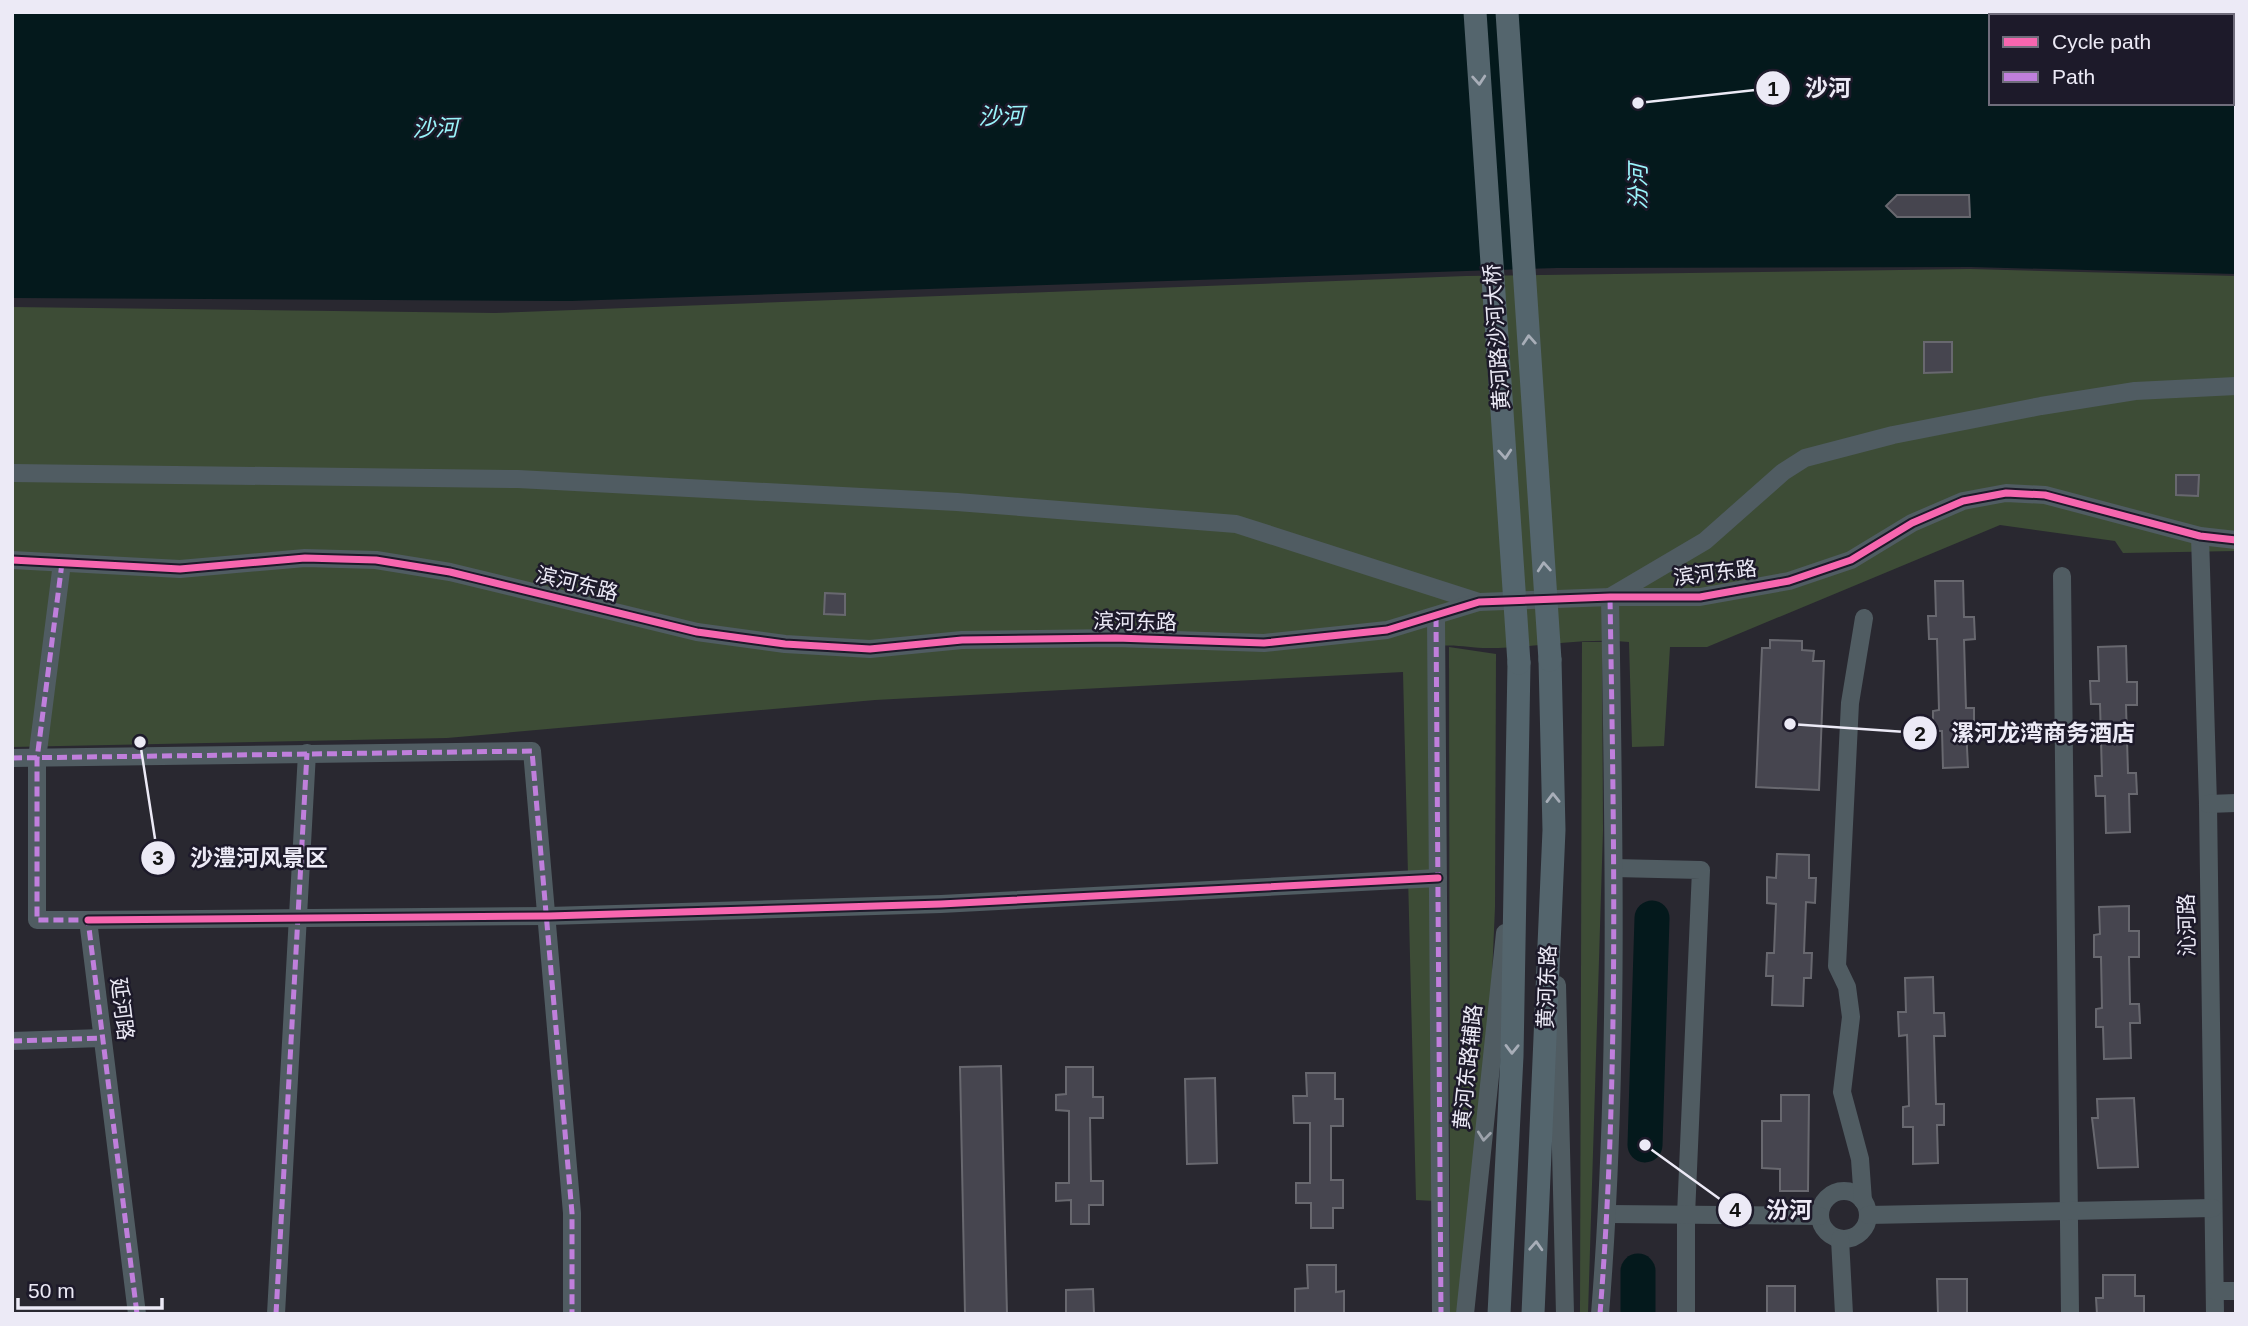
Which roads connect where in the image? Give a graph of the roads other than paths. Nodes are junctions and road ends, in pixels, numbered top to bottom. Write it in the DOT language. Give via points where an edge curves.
graph roads {
  1 [pos="1475,12"];
  2 [pos="1507,12"];
  3 [pos="2236,386"];
  4 [pos="12,473"];
  5 [pos="2200,536"];
  6 [pos="2236,540"];
  7 [pos="12,560"];
  8 [pos="62,564"];
  9 [pos="2062,576"];
  10 [pos="1611,597"];
  11 [pos="1479,602"];
  12 [pos="1436,617"];
  13 [pos="1864,618"];
  14 [pos="1550,660"];
  15 [pos="1519,663"];
  16 [pos="307,753"];
  17 [pos="12,758"];
  18 [pos="37,759"];
  19 [pos="2236,803"];
  20 [pos="2208,804"];
  21 [pos="1516,825"];
  22 [pos="1554,830"];
  23 [pos="1614,868"];
  24 [pos="1438,878"];
  25 [pos="549,916"];
  26 [pos="298,919"];
  27 [pos="88,920"];
  28 [pos="103,1038"];
  29 [pos="12,1041"];
  30 [pos="1866,1208"];
  31 [pos="2213,1208"];
  32 [pos="2069,1210"];
  33 [pos="1608,1214"];
  34 [pos="1686,1215"];
  35 [pos="1820,1216"];
  36 [pos="1840,1239"];
  37 [pos="2214,1291"];
  38 [pos="2236,1291"];
  39 [pos="137,1314"];
  40 [pos="276,1314"];
  41 [pos="572,1314"];
  42 [pos="1441,1314"];
  43 [pos="1465,1314"];
  44 [pos="1499,1314"];
  45 [pos="1533,1314"];
  46 [pos="1565,1314"];
  47 [pos="1600,1314"];
  48 [pos="1686,1314"];
  49 [pos="1844,1314"];
  50 [pos="2070,1314"];
  51 [pos="2215,1314"];
  1 -- 15 [label="main road, 黄河路沙河大桥, one-way, bridge"];
  14 -- 2 [label="main road, 黄河路沙河大桥, one-way, bridge"];
  3 -- 10 [label="street" via="2135,391 2041,406 1893,435 1805,458 1705,541"];
  4 -- 11 [label="street" via="518,479 957,502 1236,524"];
  5 -- 6 [label="street, 滨河东路"];
  5 -- 10 [label="street, 滨河东路" via="2045,495 2006,493 1963,501 1912,523 1851,560 1789,581 1700,597"];
  5 -- 20 [label="street, 沁河路"];
  7 -- 8 [label="street, 滨河东路"];
  8 -- 12 [label="street, 滨河东路" via="180,569 305,558 376,560 450,572 697,632 870,649 962,640 1116,638 1264,643 1387,630"];
  8 -- 18 [label="street"];
  9 -- 32 [label="street"];
  10 -- 11 [label="street, 滨河东路"];
  10 -- 23 [label="street"];
  11 -- 12 [label="street, 滨河东路"];
  12 -- 24 [label="street"];
  13 -- 30 [label="street" via="1850,703 1836,966 1847,987 1851,1017 1842,1092 1860,1159"];
  22 -- 14 [label="main road, 黄河东路, one-way"];
  15 -- 21 [label="main road, 黄河东路"];
  16 -- 18 [label="street"];
  16 -- 25 [label="street" via="532,751"];
  16 -- 26 [label="street"];
  17 -- 18 [label="street"];
  18 -- 27 [label="street" via="37,920"];
  19 -- 20 [label="street"];
  20 -- 31 [label="street, 沁河路"];
  21 -- 43 [label="street, 黄河东路辅路, one-way"];
  21 -- 44 [label="main road, 黄河东路, one-way" via="1512,1056"];
  45 -- 22 [label="main road, 黄河东路, one-way"];
  22 -- 46 [label="street"];
  23 -- 33 [label="street"];
  23 -- 34 [label="street" via="1701,870"];
  24 -- 25 [label="street" via="941,904"];
  24 -- 42 [label="street"];
  25 -- 26 [label="street"];
  25 -- 41 [label="street" via="572,1213"];
  26 -- 27 [label="street"];
  26 -- 40 [label="street"];
  27 -- 28 [label="street, 延河路"];
  28 -- 29 [label="street"];
  28 -- 39 [label="street, 延河路"];
  30 -- 32 [label="street"];
  30 -- 35 [label="street" via="1851,1192 1836,1192 1824,1201"];
  30 -- 36 [label="street" via="1862,1230"];
  31 -- 32 [label="street"];
  31 -- 37 [label="street, 沁河路"];
  32 -- 50 [label="street"];
  33 -- 34 [label="street"];
  33 -- 47 [label="street"];
  34 -- 35 [label="street"];
  34 -- 48 [label="street"];
  35 -- 36 [label="street" via="1826,1231"];
  36 -- 49 [label="street"];
  37 -- 38 [label="street"];
  37 -- 51 [label="street, 沁河路"];
}
